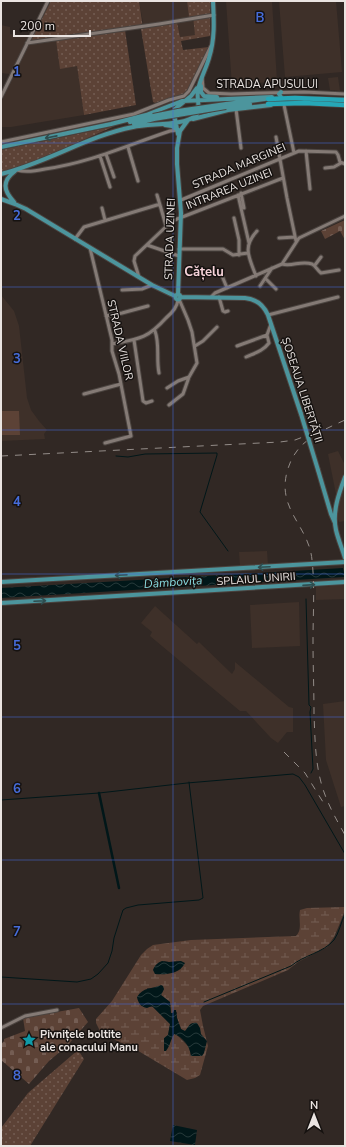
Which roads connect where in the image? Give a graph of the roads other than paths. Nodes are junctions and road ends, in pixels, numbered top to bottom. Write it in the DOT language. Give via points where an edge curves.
graph roads {
  1 [pos="48,1"];
  2 [pos="213,1"];
  3 [pos="214,15"];
  4 [pos="213,42"];
  5 [pos="27,43"];
  6 [pos="202,77"];
  7 [pos="204,92"];
  8 [pos="281,92"];
  9 [pos="345,94"];
  10 [pos="1,97"];
  11 [pos="280,97"];
  12 [pos="198,98"];
  13 [pos="288,98"];
  14 [pos="233,99"];
  15 [pos="345,100"];
  16 [pos="185,101"];
  17 [pos="268,101"];
  18 [pos="297,103"];
  19 [pos="345,104"];
  20 [pos="284,105"];
  21 [pos="198,108"];
  22 [pos="236,109"];
  23 [pos="175,110"];
  24 [pos="152,114"];
  25 [pos="189,120"];
  26 [pos="176,122"];
  27 [pos="151,124"];
  28 [pos="178,130"];
  29 [pos="276,136"];
  30 [pos="178,137"];
  31 [pos="91,140"];
  32 [pos="1,142"];
  33 [pos="1,146"];
  34 [pos="128,147"];
  35 [pos="241,148"];
  36 [pos="306,151"];
  37 [pos="294,153"];
  38 [pos="106,154"];
  39 [pos="100,156"];
  40 [pos="280,159"];
  41 [pos="341,163"];
  42 [pos="345,164"];
  43 [pos="325,168"];
  44 [pos="17,170"];
  45 [pos="1,174"];
  46 [pos="114,177"];
  47 [pos="283,178"];
  48 [pos="138,180"];
  49 [pos="110,187"];
  50 [pos="310,189"];
  51 [pos="240,194"];
  52 [pos="157,195"];
  53 [pos="1,200"];
  54 [pos="181,200"];
  55 [pos="15,204"];
  56 [pos="160,205"];
  57 [pos="102,208"];
  58 [pos="244,208"];
  59 [pos="345,216"];
  60 [pos="181,218"];
  61 [pos="234,218"];
  62 [pos="106,220"];
  63 [pos="166,226"];
  64 [pos="257,231"];
  65 [pos="279,238"];
  66 [pos="75,239"];
  67 [pos="295,239"];
  68 [pos="249,243"];
  69 [pos="147,245"];
  70 [pos="90,248"];
  71 [pos="179,249"];
  72 [pos="248,253"];
  73 [pos="239,255"];
  74 [pos="179,256"];
  75 [pos="321,257"];
  76 [pos="282,264"];
  77 [pos="314,265"];
  78 [pos="272,268"];
  79 [pos="339,270"];
  80 [pos="220,271"];
  81 [pos="256,276"];
  82 [pos="139,277"];
  83 [pos="266,279"];
  84 [pos="152,285"];
  85 [pos="260,286"];
  86 [pos="227,288"];
  87 [pos="276,289"];
  88 [pos="122,290"];
  89 [pos="178,297"];
  90 [pos="211,297"];
  91 [pos="219,297"];
  92 [pos="338,297"];
  93 [pos="148,306"];
  94 [pos="228,311"];
  95 [pos="268,315"];
  96 [pos="106,316"];
  97 [pos="271,324"];
  98 [pos="217,327"];
  99 [pos="155,331"];
  100 [pos="267,335"];
  101 [pos="134,340"];
  102 [pos="112,344"];
  103 [pos="195,346"];
  104 [pos="237,346"];
  105 [pos="246,357"];
  106 [pos="159,373"];
  107 [pos="189,377"];
  108 [pos="120,384"];
  109 [pos="167,388"];
  110 [pos="84,394"];
  111 [pos="152,401"];
  112 [pos="169,405"];
  113 [pos="105,443"];
  114 [pos="345,477"];
  115 [pos="327,499"];
  116 [pos="338,499"];
  117 [pos="336,514"];
  118 [pos="335,524"];
  119 [pos="343,552"];
  120 [pos="345,558"];
  121 [pos="345,562"];
  122 [pos="334,563"];
  123 [pos="1,582"];
  124 [pos="345,582"];
  125 [pos="1,603"];
  126 [pos="57,1010"];
  127 [pos="1,1028"];
  1 -- 5 [label="street"];
  2 -- 3 [label="main road"];
  3 -- 4 [label="main road"];
  3 -- 5 [label="street"];
  4 -- 6 [label="main road"];
  4 -- 24 [label="street" via="187,94 165,101"];
  5 -- 10 [label="street"];
  6 -- 7 [label="main road" via="201,88"];
  6 -- 12 [label="main road"];
  6 -- 16 [label="main road" via="194,92"];
  7 -- 8 [label="street, STRADA APUSULUI"];
  7 -- 12 [label="main road"];
  7 -- 14 [label="main road" via="208,97"];
  8 -- 9 [label="street, STRADA APUSULUI"];
  8 -- 11 [label="main road"];
  11 -- 13 [label="main road"];
  11 -- 14 [label="main road"];
  12 -- 14 [label="main road"];
  12 -- 16 [label="main road"];
  12 -- 21 [label="main road"];
  13 -- 15 [label="highway"];
  13 -- 17 [label="highway"];
  16 -- 21 [label="main road"];
  16 -- 23 [label="main road"];
  16 -- 24 [label="main road"];
  17 -- 18 [label="highway"];
  17 -- 24 [label="main road, bridge"];
  18 -- 19 [label="highway"];
  18 -- 20 [label="main road"];
  20 -- 22 [label="main road"];
  20 -- 37 [label="street"];
  21 -- 25 [label="main road" via="197,115"];
  22 -- 25 [label="main road"];
  22 -- 35 [label="street"];
  23 -- 25 [label="main road" via="179,118"];
  23 -- 26 [label="main road, STRADA UZINEI"];
  24 -- 31 [label="main road"];
  24 -- 32 [label="street" via="120,117"];
  24 -- 33 [label="main road, one-way" via="117,125"];
  25 -- 26 [label="main road"];
  25 -- 30 [label="main road" via="182,127"];
  26 -- 27 [label="main road"];
  26 -- 28 [label="main road, STRADA UZINEI"];
  27 -- 28 [label="main road" via="170,126"];
  27 -- 31 [label="main road" via="124,129"];
  28 -- 30 [label="main road, STRADA UZINEI"];
  28 -- 34 [label="street"];
  29 -- 40 [label="street"];
  30 -- 54 [label="main road, STRADA UZINEI" via="177,164"];
  31 -- 44 [label="main road"];
  34 -- 38 [label="street"];
  34 -- 48 [label="street"];
  36 -- 37 [label="street, STRADA MARGINEI"];
  36 -- 41 [label="street, STRADA MARGINEI" via="336,152"];
  36 -- 50 [label="street"];
  37 -- 40 [label="street, STRADA MARGINEI"];
  38 -- 39 [label="street"];
  38 -- 46 [label="street"];
  39 -- 44 [label="street" via="55,168"];
  39 -- 49 [label="street"];
  40 -- 47 [label="street"];
  40 -- 54 [label="street, STRADA MARGINEI"];
  41 -- 42 [label="street, STRADA MARGINEI"];
  41 -- 43 [label="street"];
  44 -- 45 [label="main road"];
  44 -- 55 [label="main road" via="8,178 5,186 7,194"];
  47 -- 51 [label="street, INTRAREA UZINEI"];
  47 -- 67 [label="street"];
  51 -- 58 [label="street"];
  51 -- 60 [label="street, INTRAREA UZINEI"];
  51 -- 68 [label="street"];
  52 -- 56 [label="street"];
  53 -- 55 [label="main road, ȘOSEAUA LIBERTĂȚII"];
  54 -- 60 [label="main road, STRADA UZINEI"];
  55 -- 66 [label="main road, ȘOSEAUA LIBERTĂȚII"];
  56 -- 62 [label="street"];
  56 -- 63 [label="street"];
  57 -- 62 [label="street"];
  59 -- 67 [label="street"];
  60 -- 63 [label="street"];
  60 -- 71 [label="main road, STRADA UZINEI"];
  61 -- 73 [label="street"];
  62 -- 66 [label="street" via="82,227"];
  63 -- 69 [label="street"];
  64 -- 68 [label="street"];
  65 -- 67 [label="street"];
  66 -- 70 [label="main road, ȘOSEAUA LIBERTĂȚII"];
  67 -- 76 [label="street"];
  68 -- 72 [label="street"];
  69 -- 74 [label="street"];
  69 -- 82 [label="street" via="134,258"];
  70 -- 82 [label="main road, ȘOSEAUA LIBERTĂȚII"];
  70 -- 96 [label="street, STRADA VIILOR"];
  71 -- 73 [label="street" via="224,249 233,255"];
  71 -- 74 [label="main road, STRADA UZINEI"];
  72 -- 73 [label="street"];
  72 -- 81 [label="street"];
  74 -- 89 [label="main road, STRADA UZINEI"];
  75 -- 77 [label="street"];
  76 -- 77 [label="street" via="303,262"];
  76 -- 78 [label="street"];
  77 -- 79 [label="street" via="321,273"];
  78 -- 81 [label="street"];
  78 -- 83 [label="street"];
  80 -- 86 [label="street"];
  81 -- 86 [label="street"];
  82 -- 84 [label="main road, ȘOSEAUA LIBERTĂȚII"];
  83 -- 85 [label="street"];
  83 -- 87 [label="street"];
  84 -- 88 [label="street" via="142,289"];
  84 -- 89 [label="main road, ȘOSEAUA LIBERTĂȚII"];
  86 -- 90 [label="street"];
  89 -- 90 [label="main road, ȘOSEAUA LIBERTĂȚII"];
  89 -- 99 [label="street" via="174,310"];
  89 -- 103 [label="street" via="190,324"];
  90 -- 91 [label="main road, ȘOSEAUA LIBERTĂȚII"];
  91 -- 94 [label="street" via="223,311"];
  91 -- 95 [label="main road, ȘOSEAUA LIBERTĂȚII" via="255,300 264,307"];
  92 -- 95 [label="street"];
  93 -- 96 [label="street"];
  95 -- 97 [label="main road, ȘOSEAUA LIBERTĂȚII"];
  96 -- 102 [label="street, STRADA VIILOR"];
  97 -- 100 [label="street"];
  97 -- 115 [label="main road, ȘOSEAUA LIBERTĂȚII, bridge"];
  98 -- 103 [label="street" via="203,342"];
  99 -- 101 [label="street"];
  99 -- 106 [label="street"];
  100 -- 104 [label="street"];
  100 -- 105 [label="street" via="269,343 264,350"];
  101 -- 102 [label="street"];
  101 -- 111 [label="street" via="143,401"];
  102 -- 108 [label="street, STRADA VIILOR"];
  103 -- 107 [label="street" via="197,362"];
  107 -- 109 [label="street"];
  107 -- 112 [label="street" via="183,394"];
  108 -- 110 [label="street"];
  108 -- 113 [label="street, STRADA VIILOR" via="131,436"];
  114 -- 116 [label="main road"];
  115 -- 116 [label="main road" via="334,502"];
  115 -- 117 [label="main road"];
  115 -- 118 [label="main road, ȘOSEAUA LIBERTĂȚII"];
  116 -- 117 [label="main road"];
  117 -- 118 [label="main road"];
  118 -- 119 [label="main road, ȘOSEAUA LIBERTĂȚII"];
  119 -- 120 [label="main road, ȘOSEAUA LIBERTĂȚII"];
  119 -- 122 [label="main road" via="342,559"];
  121 -- 122 [label="main road, SPLAIUL UNIRII"];
  122 -- 123 [label="main road, SPLAIUL UNIRII, one-way"];
  125 -- 124 [label="main road, SPLAIUL UNIRII, one-way"];
  126 -- 127 [label="street" via="25,1016"];
}
